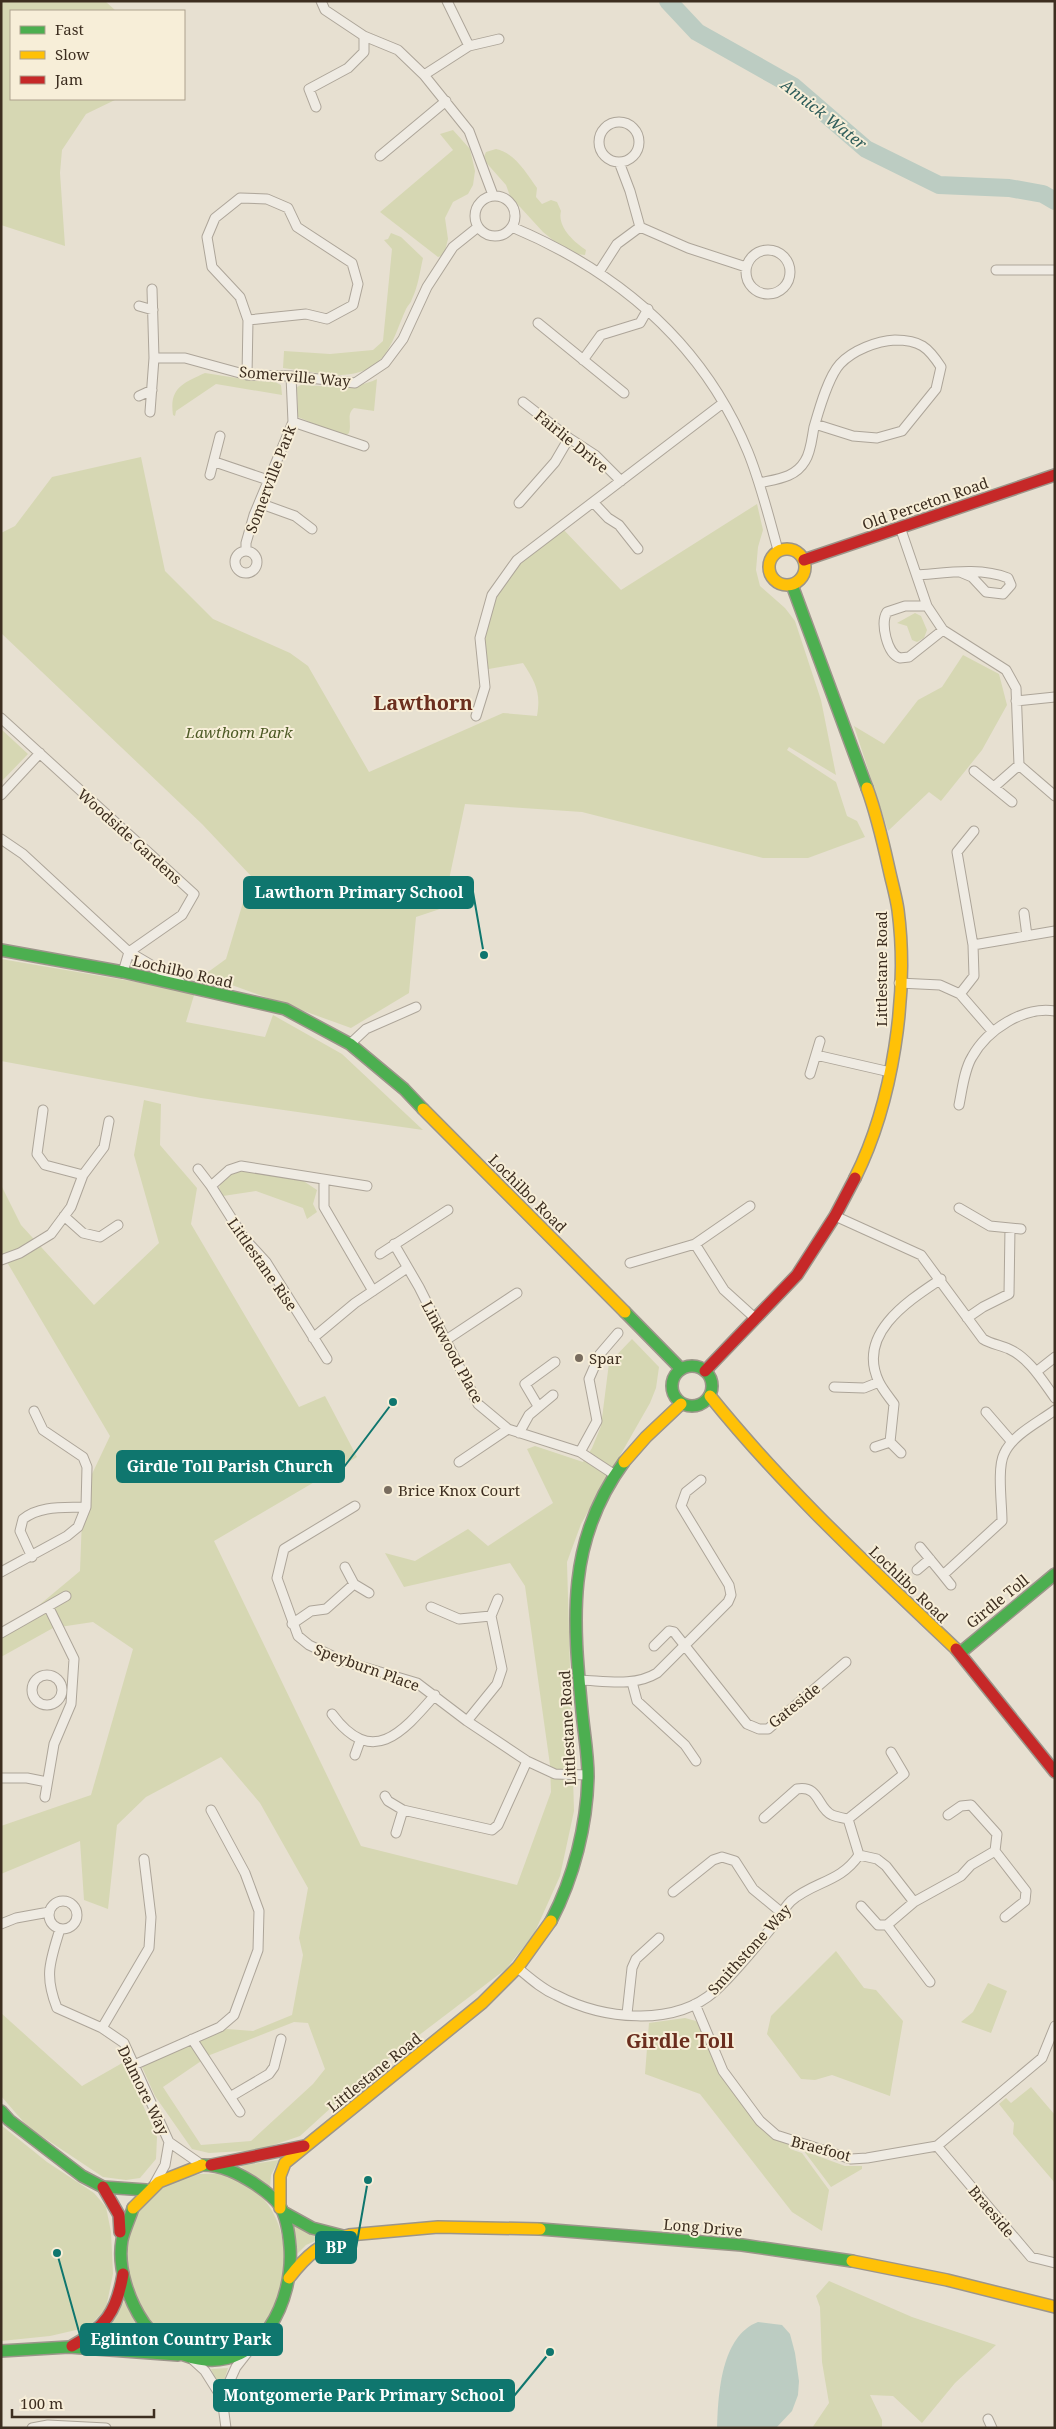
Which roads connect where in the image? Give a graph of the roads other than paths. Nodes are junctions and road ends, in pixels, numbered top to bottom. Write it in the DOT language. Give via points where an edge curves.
graph roads {
  1 [pos="321,1"];
  2 [pos="447,1"];
  3 [pos="364,36"];
  4 [pos="499,39"];
  5 [pos="469,46"];
  6 [pos="424,74"];
  7 [pos="446,101"];
  8 [pos="316,107"];
  9 [pos="380,156"];
  10 [pos="619,162"];
  11 [pos="493,196"];
  12 [pos="478,227"];
  13 [pos="512,227"];
  14 [pos="640,227"];
  15 [pos="746,267"];
  16 [pos="996,270"];
  17 [pos="1055,270"];
  18 [pos="599,272"];
  19 [pos="152,289"];
  20 [pos="139,306"];
  21 [pos="648,309"];
  22 [pos="152,310"];
  23 [pos="248,320"];
  24 [pos="538,323"];
  25 [pos="154,358"];
  26 [pos="583,360"];
  27 [pos="247,375"];
  28 [pos="291,376"];
  29 [pos="152,390"];
  30 [pos="624,393"];
  31 [pos="139,396"];
  32 [pos="523,402"];
  33 [pos="723,402"];
  34 [pos="150,412"];
  35 [pos="293,422"];
  36 [pos="815,424"];
  37 [pos="220,436"];
  38 [pos="569,438"];
  39 [pos="364,446"];
  40 [pos="216,462"];
  41 [pos="210,475"];
  42 [pos="1055,475"];
  43 [pos="268,480"];
  44 [pos="620,481"];
  45 [pos="759,483"];
  46 [pos="593,502"];
  47 [pos="519,503"];
  48 [pos="259,504"];
  49 [pos="900,527"];
  50 [pos="312,528"];
  51 [pos="638,549"];
  52 [pos="778,550"];
  53 [pos="246,551"];
  54 [pos="804,560"];
  55 [pos="960,572"];
  56 [pos="917,575"];
  57 [pos="792,585"];
  58 [pos="927,606"];
  59 [pos="943,630"];
  60 [pos="1055,697"];
  61 [pos="1016,701"];
  62 [pos="476,716"];
  63 [pos="1,718"];
  64 [pos="40,753"];
  65 [pos="1019,765"];
  66 [pos="974,771"];
  67 [pos="994,787"];
  68 [pos="1,794"];
  69 [pos="1055,796"];
  70 [pos="1012,802"];
  71 [pos="974,831"];
  72 [pos="1,839"];
  73 [pos="1024,913"];
  74 [pos="1055,931"];
  75 [pos="1027,936"];
  76 [pos="973,945"];
  77 [pos="1,950"];
  78 [pos="129,952"];
  79 [pos="123,972"];
  80 [pos="899,983"];
  81 [pos="188,987"];
  82 [pos="960,994"];
  83 [pos="416,1007"];
  84 [pos="1055,1011"];
  85 [pos="993,1032"];
  86 [pos="820,1041"];
  87 [pos="350,1044"];
  88 [pos="816,1054"];
  89 [pos="890,1072"];
  90 [pos="810,1074"];
  91 [pos="959,1105"];
  92 [pos="43,1110"];
  93 [pos="110,1120"];
  94 [pos="198,1169"];
  95 [pos="83,1175"];
  96 [pos="324,1181"];
  97 [pos="211,1186"];
  98 [pos="367,1186"];
  99 [pos="750,1206"];
  100 [pos="959,1208"];
  101 [pos="448,1210"];
  102 [pos="64,1216"];
  103 [pos="835,1216"];
  104 [pos="118,1225"];
  105 [pos="1010,1228"];
  106 [pos="1021,1229"];
  107 [pos="394,1244"];
  108 [pos="695,1244"];
  109 [pos="380,1254"];
  110 [pos="1,1260"];
  111 [pos="630,1263"];
  112 [pos="407,1268"];
  113 [pos="941,1279"];
  114 [pos="373,1291"];
  115 [pos="518,1293"];
  116 [pos="966,1318"];
  117 [pos="756,1319"];
  118 [pos="618,1333"];
  119 [pos="313,1338"];
  120 [pos="446,1340"];
  121 [pos="1055,1356"];
  122 [pos="327,1359"];
  123 [pos="554,1362"];
  124 [pos="681,1369"];
  125 [pos="706,1371"];
  126 [pos="1036,1372"];
  127 [pos="879,1382"];
  128 [pos="834,1387"];
  129 [pos="553,1395"];
  130 [pos="1055,1398"];
  131 [pos="677,1399"];
  132 [pos="705,1401"];
  133 [pos="538,1406"];
  134 [pos="1055,1410"];
  135 [pos="34,1411"];
  136 [pos="986,1412"];
  137 [pos="508,1429"];
  138 [pos="519,1433"];
  139 [pos="890,1442"];
  140 [pos="1012,1442"];
  141 [pos="876,1446"];
  142 [pos="580,1452"];
  143 [pos="901,1453"];
  144 [pos="459,1462"];
  145 [pos="616,1475"];
  146 [pos="700,1480"];
  147 [pos="355,1506"];
  148 [pos="86,1507"];
  149 [pos="920,1547"];
  150 [pos="32,1557"];
  151 [pos="930,1559"];
  152 [pos="345,1567"];
  153 [pos="917,1570"];
  154 [pos="1,1572"];
  155 [pos="1055,1574"];
  156 [pos="943,1576"];
  157 [pos="354,1584"];
  158 [pos="951,1585"];
  159 [pos="369,1593"];
  160 [pos="66,1596"];
  161 [pos="498,1599"];
  162 [pos="431,1607"];
  163 [pos="48,1608"];
  164 [pos="491,1616"];
  165 [pos="292,1624"];
  166 [pos="1,1633"];
  167 [pos="685,1645"];
  168 [pos="654,1646"];
  169 [pos="960,1653"];
  170 [pos="846,1662"];
  171 [pos="580,1680"];
  172 [pos="632,1682"];
  173 [pos="435,1695"];
  174 [pos="60,1699"];
  175 [pos="71,1704"];
  176 [pos="332,1714"];
  177 [pos="468,1722"];
  178 [pos="360,1741"];
  179 [pos="891,1752"];
  180 [pos="355,1755"];
  181 [pos="696,1760"];
  182 [pos="527,1761"];
  183 [pos="1055,1772"];
  184 [pos="588,1775"];
  185 [pos="1,1778"];
  186 [pos="47,1782"];
  187 [pos="385,1796"];
  188 [pos="45,1797"];
  189 [pos="211,1810"];
  190 [pos="403,1810"];
  191 [pos="948,1816"];
  192 [pos="764,1818"];
  193 [pos="848,1820"];
  194 [pos="396,1833"];
  195 [pos="996,1851"];
  196 [pos="859,1855"];
  197 [pos="144,1859"];
  198 [pos="673,1892"];
  199 [pos="914,1902"];
  200 [pos="861,1906"];
  201 [pos="49,1912"];
  202 [pos="782,1913"];
  203 [pos="1005,1917"];
  204 [pos="1,1924"];
  205 [pos="887,1925"];
  206 [pos="60,1930"];
  207 [pos="658,1938"];
  208 [pos="519,1969"];
  209 [pos="930,1982"];
  210 [pos="695,2004"];
  211 [pos="627,2014"];
  212 [pos="1055,2026"];
  213 [pos="102,2028"];
  214 [pos="192,2039"];
  215 [pos="281,2039"];
  216 [pos="134,2065"];
  217 [pos="230,2097"];
  218 [pos="1,2111"];
  219 [pos="240,2112"];
  220 [pos="169,2142"];
  221 [pos="304,2146"];
  222 [pos="937,2146"];
  223 [pos="206,2165"];
  224 [pos="103,2187"];
  225 [pos="150,2187"];
  226 [pos="281,2210"];
  227 [pos="343,2236"];
  228 [pos="121,2239"];
  229 [pos="1055,2263"];
  230 [pos="123,2274"];
  231 [pos="289,2278"];
  232 [pos="1055,2307"];
  233 [pos="69,2347"];
  234 [pos="249,2350"];
  235 [pos="1,2351"];
  236 [pos="178,2355"];
  237 [pos="193,2360"];
  238 [pos="222,2398"];
  239 [pos="223,2415"];
  240 [pos="32,2428"];
  241 [pos="106,2428"];
  242 [pos="219,2428"];
  243 [pos="226,2428"];
  1 -- 3 [label="street" via="325,10"];
  2 -- 5 [label="street"];
  3 -- 6 [label="street" via="398,50"];
  3 -- 8 [label="street" via="364,52 348,68 308,88"];
  4 -- 5 [label="street"];
  5 -- 6 [label="street"];
  6 -- 7 [label="street"];
  7 -- 9 [label="street"];
  7 -- 11 [label="street" via="469,131"];
  10 -- 10 [label="street" via="604,155 599,139 604,129 619,122 630,126 639,139 634,155"];
  10 -- 14 [label="street"];
  11 -- 12 [label="street" via="478,205 475,218"];
  11 -- 13 [label="street" via="507,199 513,206"];
  12 -- 13 [label="street" via="494,236 502,235"];
  12 -- 28 [label="street, Somerville Way" via="453,247 427,287 403,339 384,362 355,383"];
  13 -- 18 [label="street" via="541,239"];
  14 -- 15 [label="street" via="688,248"];
  14 -- 18 [label="street" via="617,244"];
  15 -- 15 [label="street" via="748,282 757,292 774,294 788,281 789,265 774,250 758,252"];
  16 -- 17 [label="street"];
  18 -- 21 [label="street"];
  19 -- 22 [label="street"];
  20 -- 22 [label="street"];
  21 -- 26 [label="street" via="640,323 601,335"];
  21 -- 33 [label="street" via="705,372"];
  22 -- 25 [label="street"];
  23 -- 23 [label="street" via="240,297 212,267 207,237 215,218 240,198 267,198 288,208 297,227 352,263 358,284 353,304 327,319 306,314"];
  23 -- 27 [label="street"];
  24 -- 26 [label="street"];
  25 -- 27 [label="street, Somerville Way" via="185,358"];
  25 -- 29 [label="street"];
  26 -- 30 [label="street"];
  27 -- 28 [label="street, Somerville Way"];
  28 -- 35 [label="street, Somerville Park"];
  29 -- 31 [label="street"];
  29 -- 34 [label="street"];
  32 -- 38 [label="street, Fairlie Drive"];
  33 -- 44 [label="street"];
  33 -- 45 [label="street"];
  35 -- 39 [label="street"];
  35 -- 43 [label="street, Somerville Park"];
  36 -- 36 [label="street" via="821,400 839,364 860,350 883,340 912,340 931,351 941,368 936,389 902,431 877,438 853,436"];
  36 -- 45 [label="street" via="806,460 792,475"];
  37 -- 40 [label="street"];
  38 -- 44 [label="street, Fairlie Drive" via="595,455"];
  38 -- 47 [label="street" via="555,462"];
  40 -- 41 [label="street"];
  40 -- 43 [label="street"];
  42 -- 49 [label="street, Old Perceton Road"];
  43 -- 48 [label="street, Somerville Park"];
  44 -- 46 [label="street"];
  45 -- 52 [label="street"];
  46 -- 51 [label="street" via="619,525"];
  46 -- 62 [label="street" via="517,560 492,595 480,638 485,687"];
  48 -- 50 [label="street" via="295,516"];
  48 -- 53 [label="street, Somerville Park"];
  49 -- 54 [label="street, Old Perceton Road"];
  49 -- 56 [label="street"];
  52 -- 54 [label="street" via="791,549"];
  52 -- 57 [label="street" via="769,561 769,572 779,584"];
  54 -- 57 [label="street" via="803,576"];
  55 -- 55 [label="street" via="997,573 1008,578 1011,585 1003,594 986,592 972,577"];
  55 -- 56 [label="street"];
  56 -- 58 [label="street"];
  57 -- 80 [label="street, Littlestane Road" via="876,813 898,910"];
  58 -- 59 [label="street"];
  58 -- 59 [label="street" via="905,606 887,612 883,625 892,652 900,658 909,657"];
  59 -- 61 [label="street" via="1006,670 1016,688"];
  60 -- 61 [label="street"];
  61 -- 65 [label="street"];
  63 -- 64 [label="street, Woodside Gardens"];
  64 -- 68 [label="street"];
  64 -- 78 [label="street, Woodside Gardens" via="194,894 182,915"];
  65 -- 67 [label="street"];
  65 -- 69 [label="street"];
  66 -- 67 [label="street"];
  67 -- 70 [label="street"];
  71 -- 76 [label="street" via="957,852"];
  72 -- 78 [label="street" via="24,854"];
  73 -- 75 [label="street"];
  74 -- 75 [label="street"];
  75 -- 76 [label="street"];
  76 -- 82 [label="street" via="974,976"];
  77 -- 79 [label="street, Lochilbo Road"];
  78 -- 79 [label="street"];
  78 -- 81 [label="street"];
  79 -- 81 [label="street, Lochilbo Road"];
  80 -- 82 [label="street" via="940,984"];
  80 -- 89 [label="street, Littlestane Road" via="898,1026"];
  81 -- 87 [label="street, Lochilbo Road" via="285,1009"];
  82 -- 85 [label="street"];
  83 -- 87 [label="street" via="366,1029"];
  84 -- 85 [label="street" via="1031,1011"];
  85 -- 91 [label="street" via="971,1058"];
  86 -- 88 [label="street"];
  87 -- 124 [label="street, Lochilbo Road" via="404,1089"];
  88 -- 89 [label="street"];
  88 -- 90 [label="street"];
  89 -- 103 [label="street, Littlestane Road" via="880,1118 866,1155"];
  92 -- 95 [label="street" via="37,1154 45,1165"];
  93 -- 95 [label="street" via="104,1147"];
  94 -- 97 [label="street, Littlestane Rise"];
  95 -- 102 [label="street"];
  96 -- 97 [label="street" via="241,1166 229,1170"];
  96 -- 98 [label="street"];
  96 -- 114 [label="street" via="324,1207"];
  97 -- 119 [label="street, Littlestane Rise" via="244,1238 266,1262"];
  99 -- 108 [label="street"];
  100 -- 105 [label="street" via="990,1226"];
  101 -- 107 [label="street"];
  102 -- 104 [label="street" via="83,1233 100,1236"];
  102 -- 110 [label="street" via="51,1234 20,1253"];
  103 -- 113 [label="street" via="921,1255"];
  103 -- 117 [label="street, Littlestane Road" via="797,1275"];
  105 -- 106 [label="street"];
  105 -- 116 [label="street" via="1009,1294"];
  107 -- 109 [label="street"];
  107 -- 112 [label="street, Linkwood Place"];
  108 -- 111 [label="street"];
  108 -- 117 [label="street" via="724,1290"];
  112 -- 114 [label="street"];
  112 -- 120 [label="street, Linkwood Place"];
  113 -- 116 [label="street"];
  113 -- 127 [label="street" via="901,1306 887,1322 874,1354"];
  114 -- 119 [label="street"];
  115 -- 120 [label="street"];
  116 -- 126 [label="street" via="983,1339 1008,1348"];
  117 -- 125 [label="street, Littlestane Road"];
  118 -- 142 [label="street" via="600,1354 590,1379 597,1420"];
  119 -- 122 [label="street, Littlestane Rise"];
  120 -- 137 [label="street, Linkwood Place" via="478,1404"];
  121 -- 126 [label="street"];
  123 -- 133 [label="street" via="525,1384"];
  124 -- 125 [label="street" via="694,1366"];
  124 -- 131 [label="street" via="673,1378 671,1388"];
  125 -- 132 [label="street" via="711,1380"];
  126 -- 130 [label="street"];
  127 -- 128 [label="street" via="864,1388"];
  127 -- 139 [label="street" via="894,1404"];
  129 -- 133 [label="street"];
  131 -- 132 [label="street" via="694,1407"];
  131 -- 145 [label="street, Littlestane Road"];
  132 -- 169 [label="street, Lochlibo Road" via="734,1426 847,1545"];
  133 -- 138 [label="street"];
  134 -- 140 [label="street"];
  135 -- 148 [label="street" via="43,1430 83,1457 87,1467"];
  136 -- 140 [label="street"];
  137 -- 138 [label="street, Linkwood Place"];
  137 -- 144 [label="street"];
  138 -- 142 [label="street, Linkwood Place"];
  139 -- 141 [label="street"];
  139 -- 143 [label="street"];
  140 -- 156 [label="street" via="1004,1453 1002,1466 1002,1521"];
  142 -- 145 [label="street, Linkwood Place"];
  145 -- 171 [label="street, Littlestane Road" via="597,1504 583,1546 575,1602"];
  146 -- 167 [label="street" via="686,1492 681,1506 729,1585 731,1595 728,1602"];
  147 -- 165 [label="street, Speyburn Place" via="284,1549 277,1578"];
  148 -- 150 [label="street" via="78,1527"];
  148 -- 150 [label="street" via="42,1509 23,1519 20,1531"];
  149 -- 151 [label="street"];
  150 -- 154 [label="street"];
  151 -- 153 [label="street"];
  151 -- 156 [label="street"];
  152 -- 157 [label="street"];
  155 -- 169 [label="street, Girdle Toll"];
  156 -- 158 [label="street"];
  157 -- 159 [label="street"];
  157 -- 165 [label="street" via="326,1609 311,1611"];
  160 -- 163 [label="street"];
  161 -- 164 [label="street"];
  162 -- 164 [label="street" via="459,1618"];
  163 -- 166 [label="street"];
  163 -- 175 [label="street" via="74,1659"];
  164 -- 177 [label="street" via="502,1669 497,1684"];
  165 -- 173 [label="street, Speyburn Place" via="298,1636 309,1645 343,1660 417,1683"];
  167 -- 168 [label="street, Gateside" via="674,1632 669,1632"];
  167 -- 170 [label="street, Gateside" via="747,1724 758,1728 768,1729"];
  167 -- 172 [label="street" via="657,1673"];
  169 -- 183 [label="street, Lochlibo Road"];
  171 -- 172 [label="street"];
  171 -- 184 [label="street, Littlestane Road"];
  172 -- 181 [label="street" via="637,1700 685,1745"];
  173 -- 177 [label="street, Speyburn Place"];
  173 -- 178 [label="street" via="394,1735 380,1742"];
  174 -- 175 [label="street"];
  175 -- 186 [label="street" via="54,1744"];
  176 -- 178 [label="street" via="342,1728"];
  177 -- 182 [label="street, Speyburn Place"];
  178 -- 180 [label="street"];
  179 -- 193 [label="street" via="904,1774"];
  182 -- 184 [label="street, Speyburn Place" via="555,1774"];
  182 -- 190 [label="street" via="498,1825 492,1830"];
  184 -- 208 [label="street, Littlestane Road" via="575,1866 561,1902"];
  185 -- 186 [label="street"];
  186 -- 188 [label="street"];
  187 -- 190 [label="street"];
  189 -- 214 [label="street" via="245,1873 259,1912 258,1950 234,2015 220,2027"];
  190 -- 194 [label="street"];
  191 -- 195 [label="street" via="961,1806 971,1805 997,1834"];
  192 -- 193 [label="street" via="797,1789 804,1788 811,1790 831,1815"];
  193 -- 196 [label="street"];
  195 -- 199 [label="street"];
  195 -- 203 [label="street" via="1026,1891 1025,1901"];
  196 -- 199 [label="street" via="886,1866"];
  196 -- 202 [label="street, Smithstone Way" via="850,1869 802,1893"];
  197 -- 213 [label="street" via="150,1917 149,1948"];
  198 -- 202 [label="street" via="713,1860 722,1857 735,1861 753,1889"];
  199 -- 205 [label="street"];
  200 -- 205 [label="street" via="878,1925"];
  201 -- 204 [label="street"];
  201 -- 206 [label="street" via="52,1924"];
  201 -- 206 [label="street" via="52,1905 63,1901 76,1909 78,1916 74,1926"];
  202 -- 210 [label="street, Smithstone Way" via="714,1991"];
  205 -- 209 [label="street"];
  206 -- 213 [label="street, Dalmore Way" via="50,1964 49,1988 57,2008"];
  207 -- 211 [label="street" via="636,1958"];
  208 -- 211 [label="street, Smithstone Way" via="539,1986 571,2002"];
  208 -- 221 [label="street, Littlestane Road" via="468,2015"];
  210 -- 211 [label="street, Smithstone Way" via="665,2014"];
  210 -- 222 [label="street, Braefoot" via="724,2071 748,2107 776,2135 851,2159"];
  212 -- 222 [label="street" via="1042,2058"];
  213 -- 216 [label="street, Dalmore Way" via="124,2043"];
  214 -- 216 [label="street"];
  214 -- 217 [label="street"];
  215 -- 217 [label="street" via="269,2074"];
  216 -- 220 [label="street, Dalmore Way"];
  217 -- 219 [label="street"];
  218 -- 224 [label="street" via="82,2176"];
  220 -- 223 [label="street, Dalmore Way"];
  220 -- 225 [label="street, Dalmore Way" via="165,2165"];
  221 -- 223 [label="street, Littlestane Road"];
  221 -- 226 [label="street, Littlestane Road" via="285,2163 280,2176"];
  222 -- 229 [label="street, Braeside" via="1030,2257"];
  223 -- 225 [label="street, Littlestane Road" via="182,2169"];
  223 -- 226 [label="street" via="229,2169 246,2178 269,2194"];
  224 -- 225 [label="street"];
  224 -- 228 [label="street" via="119,2215"];
  225 -- 228 [label="street" via="133,2206"];
  226 -- 227 [label="street, Long Drive" via="312,2228"];
  226 -- 231 [label="street, Littlestane Road" via="290,2258"];
  227 -- 231 [label="street, Long Drive" via="302,2259"];
  227 -- 232 [label="street, Long Drive" via="407,2228 504,2227 719,2243 907,2272"];
  228 -- 230 [label="street"];
  230 -- 233 [label="street" via="120,2297 112,2315 89,2338"];
  230 -- 236 [label="street" via="140,2318"];
  231 -- 234 [label="street" via="274,2323"];
  233 -- 235 [label="street"];
  233 -- 236 [label="street"];
  234 -- 237 [label="street" via="241,2356 213,2362"];
  234 -- 238 [label="street" via="236,2368"];
  236 -- 237 [label="street"];
  237 -- 238 [label="street" via="205,2371"];
  238 -- 239 [label="street"];
  239 -- 242 [label="street"];
  239 -- 243 [label="street"];
  240 -- 241 [label="street" via="48,2425"];
}
